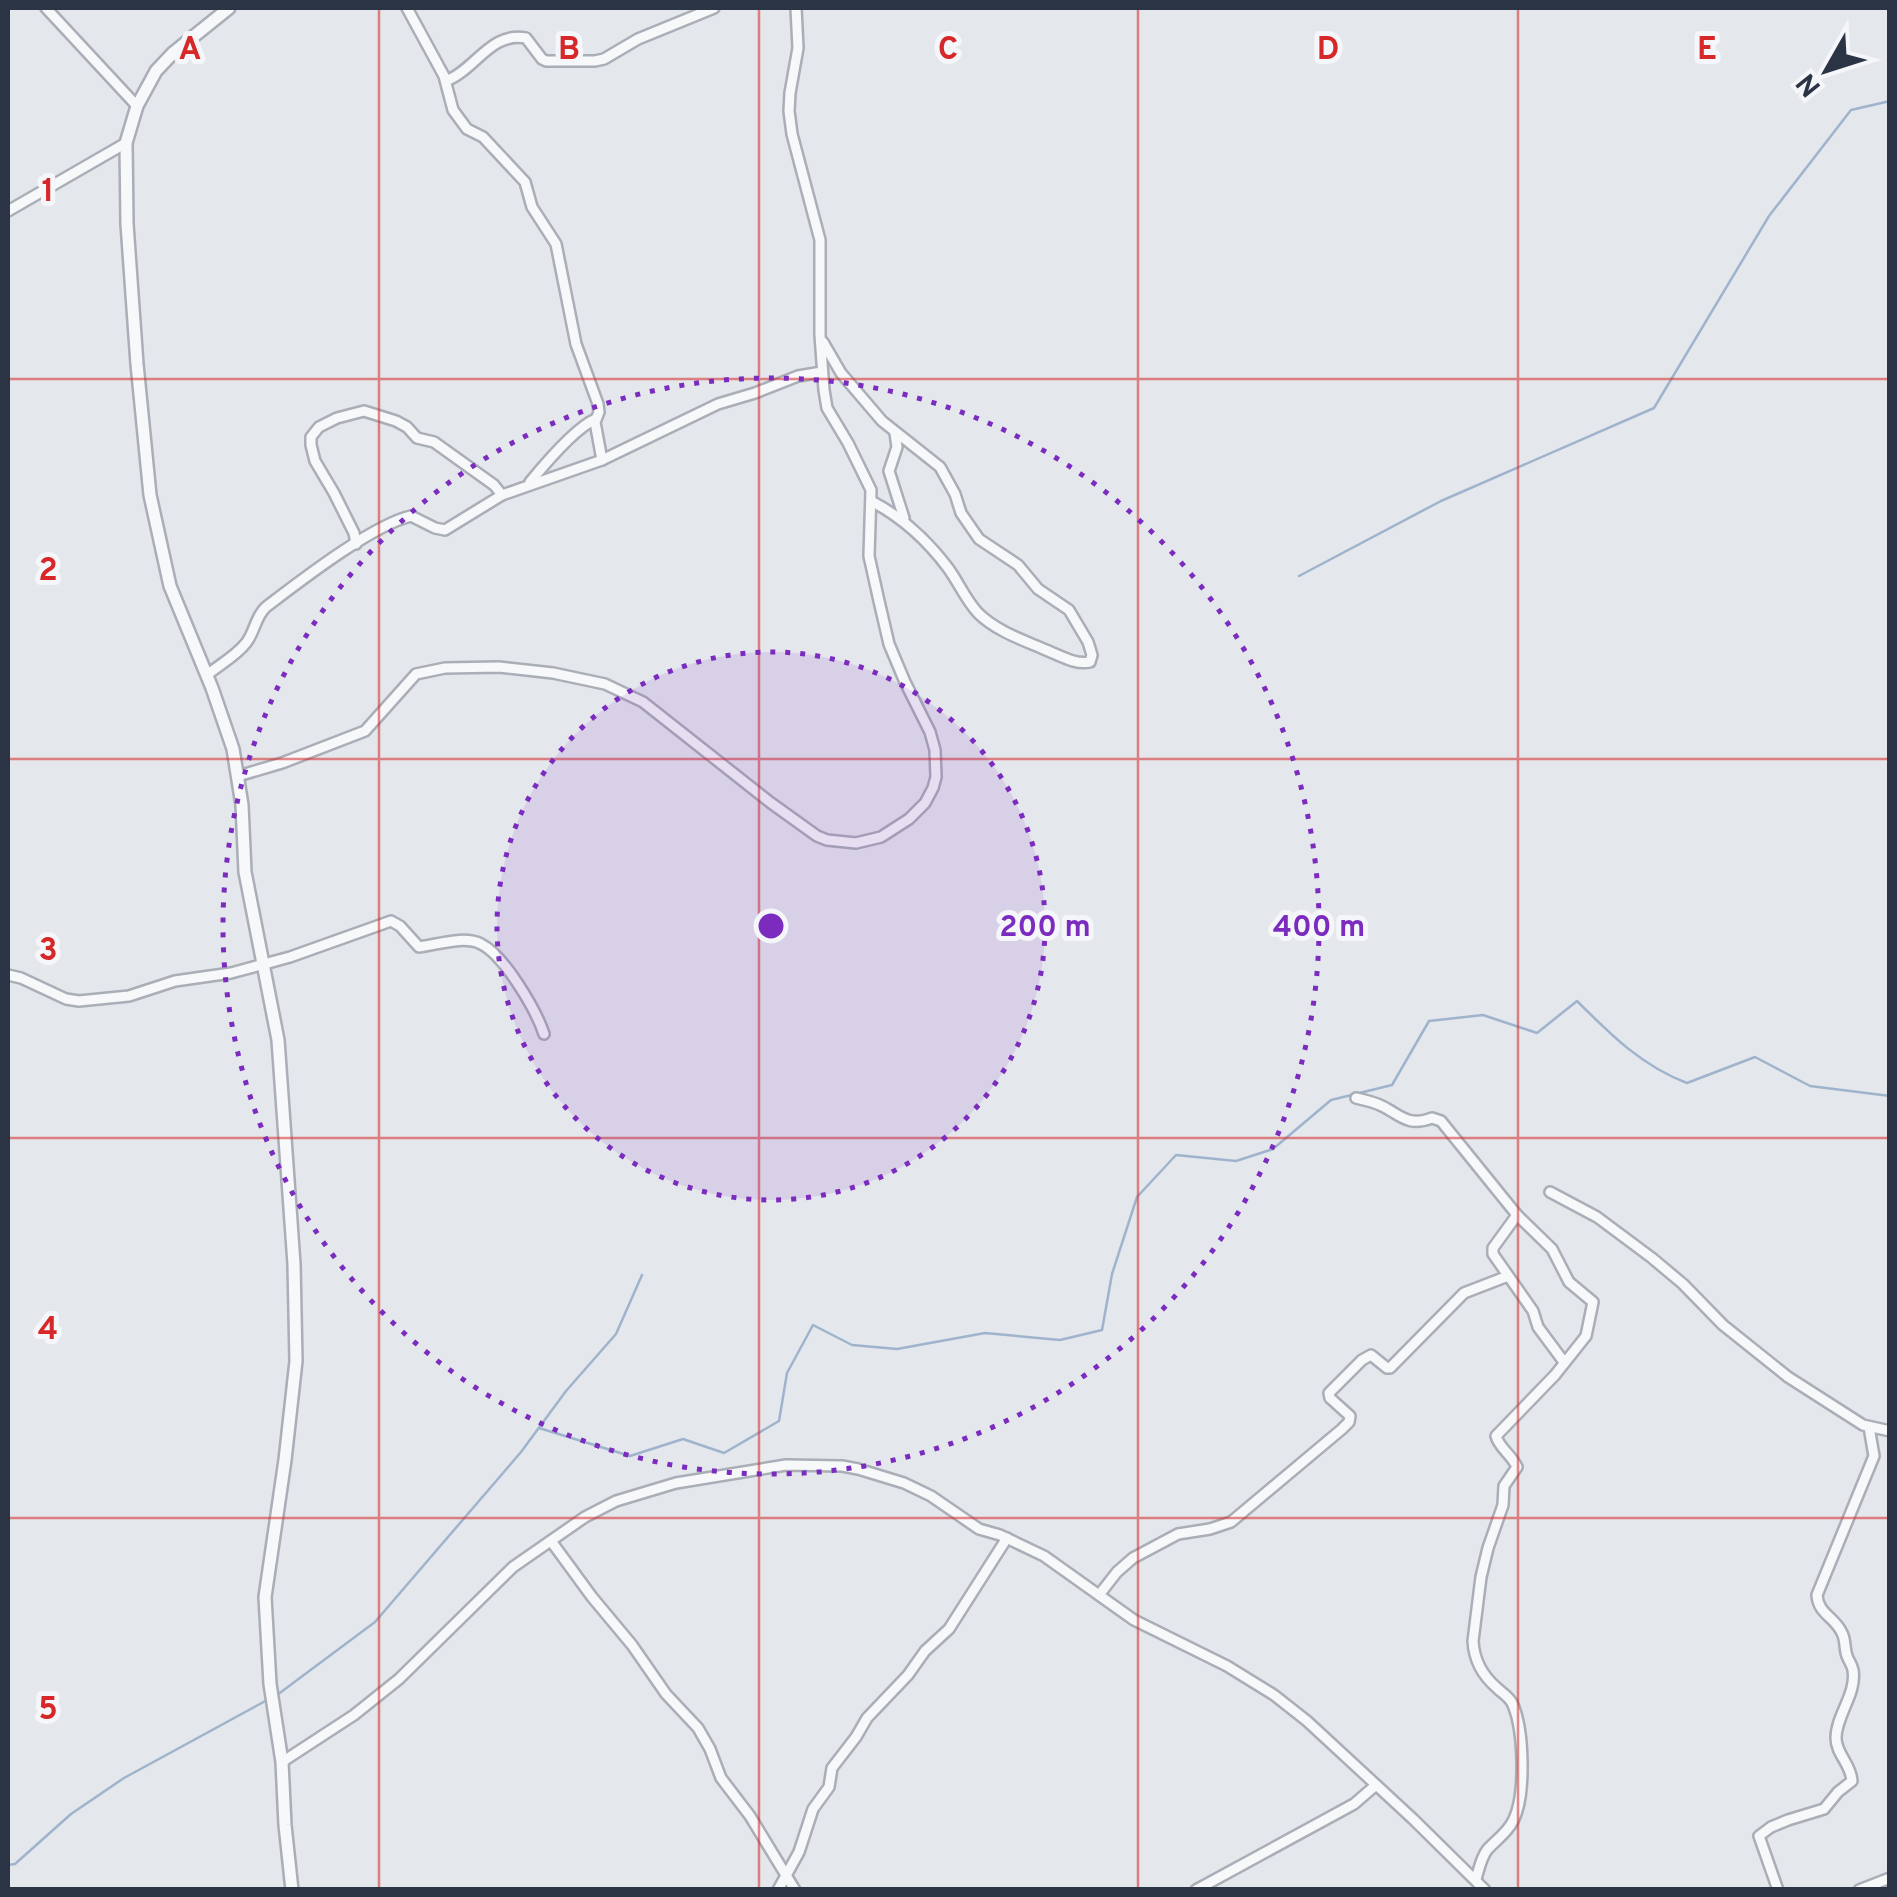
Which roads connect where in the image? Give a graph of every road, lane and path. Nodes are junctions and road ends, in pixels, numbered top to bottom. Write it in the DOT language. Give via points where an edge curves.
graph roads {
  1 [pos="46,8"];
  2 [pos="229,8"];
  3 [pos="407,8"];
  4 [pos="714,8"];
  5 [pos="796,8"];
  6 [pos="446,81"];
  7 [pos="137,106"];
  8 [pos="126,142"];
  9 [pos="8,211"];
  10 [pos="820,335"];
  11 [pos="822,372"];
  12 [pos="596,419"];
  13 [pos="895,431"];
  14 [pos="602,460"];
  15 [pos="529,484"];
  16 [pos="502,494"];
  17 [pos="872,502"];
  18 [pos="905,520"];
  19 [pos="356,544"];
  20 [pos="207,676"];
  21 [pos="238,776"];
  22 [pos="263,964"];
  23 [pos="8,975"];
  24 [pos="544,1034"];
  25 [pos="1356,1098"];
  26 [pos="1550,1192"];
  27 [pos="1517,1215"];
  28 [pos="1508,1276"];
  29 [pos="1564,1362"];
  30 [pos="1869,1428"];
  31 [pos="1890,1431"];
  32 [pos="1006,1538"];
  33 [pos="551,1541"];
  34 [pos="1099,1595"];
  35 [pos="282,1762"];
  36 [pos="1376,1785"];
  37 [pos="786,1876"];
  38 [pos="1890,1878"];
  39 [pos="1476,1879"];
  40 [pos="292,1890"];
  41 [pos="778,1890"];
  42 [pos="795,1890"];
  43 [pos="1196,1890"];
  44 [pos="1484,1890"];
  45 [pos="1778,1890"];
  46 [pos="1859,1890"];
  1 -- 7 [label="street"];
  2 -- 7 [label="street" via="156,71"];
  3 -- 6 [label="street"];
  4 -- 6 [label="street" via="595,62 546,61 526,38 513,37"];
  5 -- 10 [label="street" via="789,112 820,240"];
  6 -- 12 [label="street" via="453,110 525,182 556,244 576,344 598,404"];
  7 -- 8 [label="street"];
  8 -- 9 [label="street"];
  8 -- 20 [label="street" via="130,288 150,495 170,586"];
  10 -- 11 [label="street"];
  10 -- 13 [label="street" via="841,373"];
  11 -- 14 [label="street" via="718,404"];
  11 -- 17 [label="street" via="828,408 864,473"];
  12 -- 14 [label="street"];
  12 -- 15 [label="street"];
  13 -- 18 [label="street" via="889,471"];
  13 -- 18 [label="street" via="940,467 979,539 1069,610 1088,642 1090,662 1070,660 986,620"];
  14 -- 15 [label="street"];
  15 -- 16 [label="street"];
  16 -- 19 [label="street" via="445,530 406,517"];
  16 -- 19 [label="street" via="396,421 364,411 348,415 319,427 311,445"];
  17 -- 18 [label="street"];
  17 -- 21 [label="street" via="868,540 878,600 930,732 936,778 924,803 881,837 841,843 817,836 643,702 605,684 499,667 416,674 365,731"];
  19 -- 20 [label="street" via="260,613 243,646"];
  20 -- 21 [label="street"];
  21 -- 22 [label="street" via="245,872"];
  22 -- 23 [label="street" via="175,980 130,996 79,1000"];
  22 -- 24 [label="street" via="391,922 419,947 478,942 529,998"];
  22 -- 35 [label="street" via="278,1040 296,1360 265,1597"];
  25 -- 27 [label="street" via="1414,1122 1440,1121"];
  26 -- 30 [label="street" via="1597,1217 1748,1346"];
  27 -- 28 [label="street" via="1492,1251"];
  27 -- 29 [label="street" via="1593,1302 1586,1336"];
  28 -- 29 [label="street"];
  28 -- 34 [label="street" via="1464,1292 1390,1368 1371,1356 1362,1360 1329,1393 1349,1422 1231,1522 1178,1534 1133,1558"];
  29 -- 39 [label="street" via="1496,1436 1517,1466 1504,1486 1488,1548 1473,1640 1482,1670 1513,1706 1522,1778 1514,1820 1484,1853"];
  30 -- 31 [label="street"];
  30 -- 45 [label="street" via="1874,1456 1818,1595 1819,1608 1843,1634 1854,1676 1836,1742 1852,1781 1824,1809 1759,1836"];
  32 -- 33 [label="street" via="904,1483 858,1469 786,1464 642,1492 585,1517"];
  32 -- 34 [label="street"];
  32 -- 37 [label="street" via="949,1630 867,1718 832,1768"];
  33 -- 35 [label="street" via="512,1567 354,1716"];
  33 -- 37 [label="street" via="698,1728 717,1772"];
  34 -- 36 [label="street" via="1274,1695"];
  35 -- 40 [label="street"];
  36 -- 39 [label="street"];
  36 -- 43 [label="street" via="1345,1809"];
  37 -- 41 [label="street"];
  37 -- 42 [label="street"];
  38 -- 46 [label="street"];
  39 -- 44 [label="street"];
}
